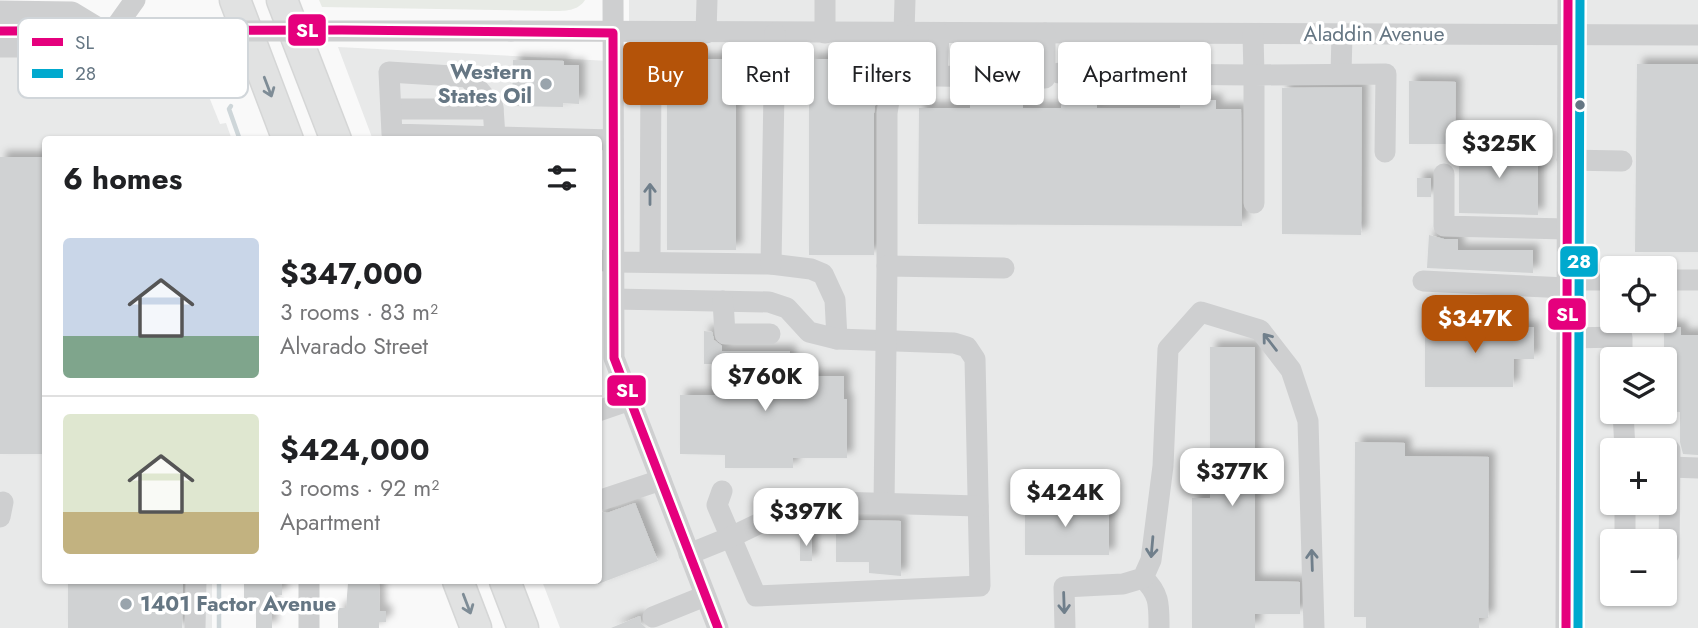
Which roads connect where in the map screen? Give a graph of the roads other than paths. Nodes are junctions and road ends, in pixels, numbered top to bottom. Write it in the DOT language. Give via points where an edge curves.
graph roads {
  1 [pos="135,0"];
  2 [pos="234,0"];
  3 [pos="282,0"];
  4 [pos="613,0"];
  5 [pos="707,0"];
  6 [pos="825,0"];
  7 [pos="905,0"];
  8 [pos="912,0"];
  9 [pos="1568,0"];
  10 [pos="14,8"];
  11 [pos="78,18"];
  12 [pos="120,18"];
  13 [pos="241,18"];
  14 [pos="0,31"];
  15 [pos="18,31"];
  16 [pos="248,31"];
  17 [pos="906,32"];
  18 [pos="613,33"];
  19 [pos="706,33"];
  20 [pos="775,33"];
  21 [pos="825,33"];
  22 [pos="939,33"];
  23 [pos="1045,33"];
  24 [pos="1135,34"];
  25 [pos="1253,34"];
  26 [pos="1342,34"];
  27 [pos="1568,35"];
  28 [pos="1698,35"];
  29 [pos="248,36"];
  30 [pos="1135,42"];
  31 [pos="18,46"];
  32 [pos="0,47"];
  33 [pos="1340,74"];
  34 [pos="1211,75"];
  35 [pos="1254,75"];
  36 [pos="651,105"];
  37 [pos="391,109"];
  38 [pos="493,109"];
  39 [pos="651,125"];
  40 [pos="613,132"];
  41 [pos="286,136"];
  42 [pos="334,136"];
  43 [pos="461,136"];
  44 [pos="495,136"];
  45 [pos="519,136"];
  46 [pos="1385,152"];
  47 [pos="1567,160"];
  48 [pos="1622,162"];
  49 [pos="1444,174"];
  50 [pos="1254,203"];
  51 [pos="1567,229"];
  52 [pos="606,261"];
  53 [pos="650,262"];
  54 [pos="771,264"];
  55 [pos="887,266"];
  56 [pos="1004,268"];
  57 [pos="1677,280"];
  58 [pos="1698,280"];
  59 [pos="1423,281"];
  60 [pos="1600,281"];
  61 [pos="1567,284"];
  62 [pos="614,299"];
  63 [pos="723,302"];
  64 [pos="770,334"];
  65 [pos="1567,338"];
  66 [pos="837,339"];
  67 [pos="888,341"];
  68 [pos="1622,347"];
  69 [pos="630,400"];
  70 [pos="602,410"];
  71 [pos="1677,462"];
  72 [pos="1698,468"];
  73 [pos="661,480"];
  74 [pos="722,491"];
  75 [pos="604,499"];
  76 [pos="884,504"];
  77 [pos="978,506"];
  78 [pos="731,537"];
  79 [pos="687,566"];
  80 [pos="1143,578"];
  81 [pos="196,584"];
  82 [pos="309,584"];
  83 [pos="459,584"];
  84 [pos="506,584"];
  85 [pos="705,596"];
  86 [pos="653,617"];
  87 [pos="195,628"];
  88 [pos="309,628"];
  89 [pos="476,628"];
  90 [pos="523,628"];
  91 [pos="718,628"];
  92 [pos="1065,628"];
  93 [pos="1159,628"];
  94 [pos="1314,628"];
  95 [pos="1566,628"];
  1 -- 12 [label="street"];
  2 -- 13 [label="highway, one-way"];
  3 -- 42 [label="highway"];
  4 -- 18 [label="street"];
  5 -- 19 [label="street"];
  6 -- 21 [label="street"];
  7 -- 17 [label="street"];
  8 -- 17 [label="street"];
  9 -- 27 [label="street"];
  10 -- 11 [label="street" via="72,12"];
  14 -- 15 [label="street, Aladdin Avenue, bridge"];
  16 -- 18 [label="street, Aladdin Avenue, bridge"];
  17 -- 21 [label="street, Aladdin Avenue"];
  17 -- 22 [label="street, Aladdin Avenue"];
  17 -- 55 [label="street" via="887,113"];
  18 -- 19 [label="street, Aladdin Avenue"];
  18 -- 40 [label="street"];
  19 -- 20 [label="street, Aladdin Avenue"];
  20 -- 21 [label="street, Aladdin Avenue"];
  20 -- 54 [label="street"];
  22 -- 23 [label="street, Aladdin Avenue"];
  22 -- 23 [label="street" via="937,76 1045,78"];
  23 -- 24 [label="street, Aladdin Avenue"];
  24 -- 25 [label="street, Aladdin Avenue"];
  24 -- 30 [label="street"];
  25 -- 26 [label="street, Aladdin Avenue"];
  25 -- 35 [label="street"];
  26 -- 27 [label="street, Aladdin Avenue"];
  26 -- 33 [label="street"];
  27 -- 28 [label="street, Aladdin Avenue"];
  27 -- 47 [label="street"];
  29 -- 41 [label="highway, one-way"];
  31 -- 32 [label="street"];
  33 -- 35 [label="street"];
  33 -- 46 [label="street" via="1385,74"];
  34 -- 35 [label="street"];
  35 -- 50 [label="street"];
  36 -- 39 [label="street"];
  37 -- 38 [label="street"];
  37 -- 38 [label="street" via="389,72 468,77"];
  37 -- 43 [label="street" via="392,134"];
  38 -- 44 [label="street"];
  39 -- 40 [label="street"];
  53 -- 39 [label="street, one-way"];
  40 -- 45 [label="street"];
  40 -- 52 [label="street"];
  47 -- 48 [label="street"];
  47 -- 51 [label="street"];
  49 -- 51 [label="street" via="1444,226"];
  51 -- 61 [label="street"];
  52 -- 53 [label="street"];
  52 -- 62 [label="street"];
  53 -- 54 [label="street"];
  54 -- 66 [label="street" via="823,274 835,300"];
  55 -- 56 [label="street"];
  55 -- 67 [label="street"];
  57 -- 58 [label="street"];
  59 -- 61 [label="street"];
  60 -- 61 [label="street"];
  61 -- 65 [label="street"];
  62 -- 63 [label="street"];
  62 -- 69 [label="street" via="614,358"];
  63 -- 64 [label="street" via="725,334"];
  63 -- 66 [label="street" via="769,302 788,308 809,332"];
  65 -- 68 [label="street" via="1622,337"];
  65 -- 95 [label="street"];
  66 -- 67 [label="street"];
  67 -- 76 [label="street"];
  67 -- 77 [label="street" via="954,343 967,347 975,359"];
  69 -- 70 [label="street"];
  69 -- 73 [label="street" via="636,441"];
  71 -- 72 [label="street"];
  73 -- 75 [label="street"];
  73 -- 79 [label="street"];
  74 -- 78 [label="street" via="717,505"];
  76 -- 77 [label="street"];
  76 -- 78 [label="street" via="810,499"];
  77 -- 78 [label="street" via="980,586 756,596"];
  78 -- 79 [label="street"];
  79 -- 85 [label="street"];
  80 -- 92 [label="street, one-way" via="1123,584 1064,587"];
  80 -- 93 [label="street" via="1154,589"];
  94 -- 80 [label="street, one-way" via="1308,421 1291,370 1260,330 1202,312 1168,349 1163,466 1151,560"];
  81 -- 87 [label="street"];
  82 -- 88 [label="street"];
  83 -- 89 [label="highway, one-way"];
  84 -- 90 [label="highway"];
  85 -- 86 [label="street"];
  85 -- 91 [label="street"];
}
